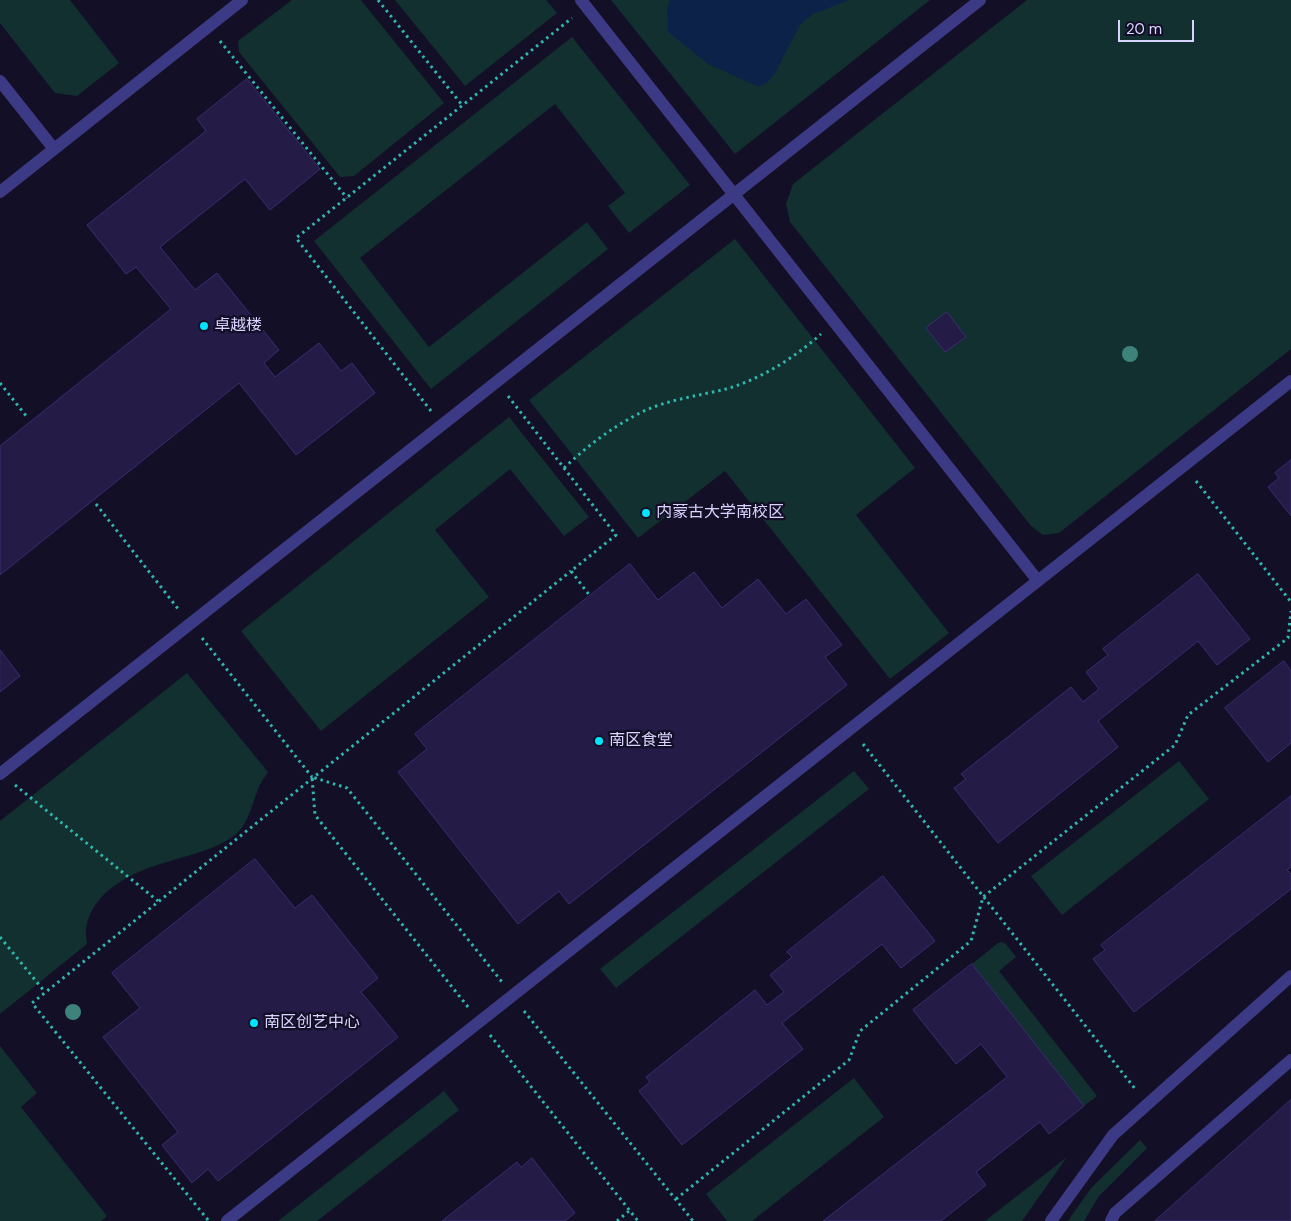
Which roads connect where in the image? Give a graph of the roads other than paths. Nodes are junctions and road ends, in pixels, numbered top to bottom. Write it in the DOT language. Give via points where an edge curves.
graph roads {
  1 [pos="242,0"];
  2 [pos="980,0"];
  3 [pos="584,3"];
  4 [pos="0,81"];
  5 [pos="54,150"];
  6 [pos="0,192"];
  7 [pos="734,194"];
  8 [pos="1291,381"];
  9 [pos="1038,580"];
  10 [pos="0,774"];
  11 [pos="1291,976"];
  12 [pos="1291,1060"];
  13 [pos="227,1221"];
  14 [pos="1051,1221"];
  15 [pos="1111,1221"];
  1 -- 5 [label="lane"];
  2 -- 7 [label="lane"];
  3 -- 7 [label="lane"];
  4 -- 5 [label="lane"];
  5 -- 6 [label="lane"];
  7 -- 9 [label="lane"];
  7 -- 10 [label="lane"];
  8 -- 9 [label="lane"];
  9 -- 13 [label="lane"];
  11 -- 14 [label="lane" via="1114,1135"];
  12 -- 15 [label="lane" via="1115,1213"];
}
